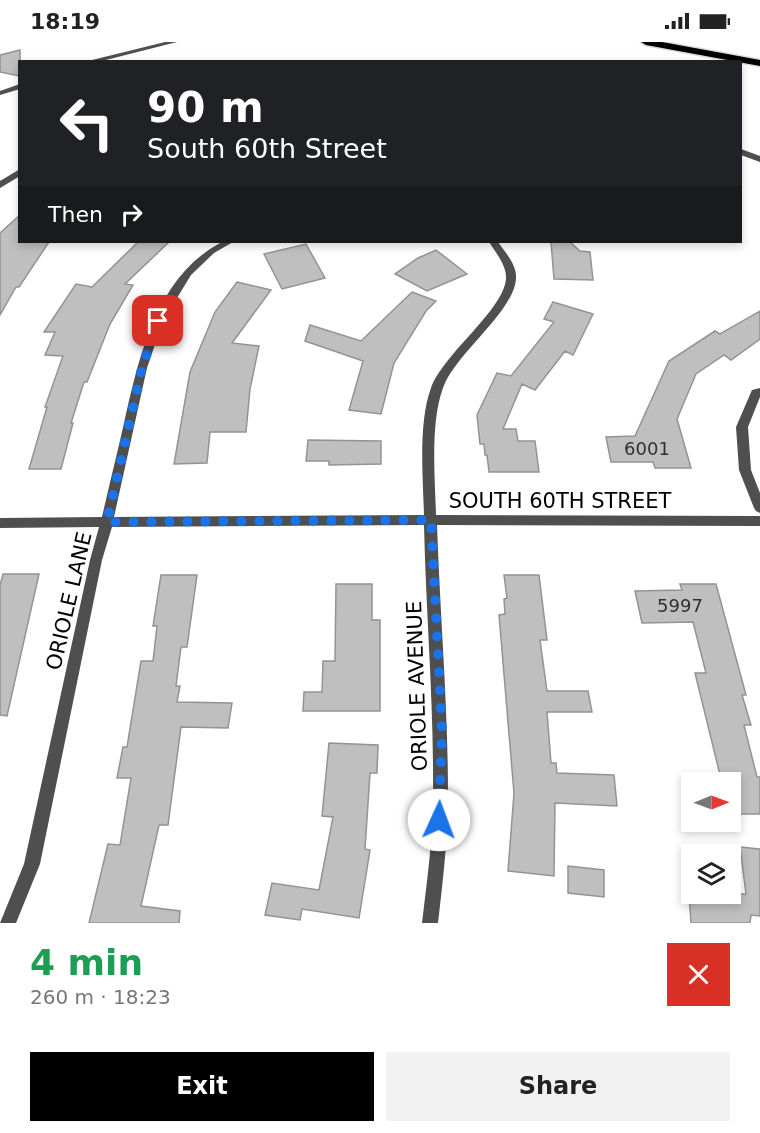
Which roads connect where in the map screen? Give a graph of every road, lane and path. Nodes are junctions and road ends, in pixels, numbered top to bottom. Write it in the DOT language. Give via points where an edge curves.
graph roads {
  1 [pos="174,42"];
  2 [pos="646,42"];
  3 [pos="674,47"];
  4 [pos="760,56"];
  5 [pos="96,60"];
  6 [pos="760,63"];
  7 [pos="18,87"];
  8 [pos="0,93"];
  9 [pos="742,152"];
  10 [pos="760,159"];
  11 [pos="18,173"];
  12 [pos="0,185"];
  13 [pos="226,243"];
  14 [pos="495,243"];
  15 [pos="760,392"];
  16 [pos="760,508"];
  17 [pos="431,520"];
  18 [pos="760,521"];
  19 [pos="107,522"];
  20 [pos="0,523"];
  21 [pos="8,923"];
  22 [pos="430,923"];
  1 -- 5 [label="lane"];
  2 -- 3 [label="main road"];
  3 -- 4 [label="main road"];
  3 -- 6 [label="main road"];
  7 -- 8 [label="lane"];
  9 -- 10 [label="street"];
  11 -- 12 [label="street"];
  13 -- 19 [label="street, ORIOLE LANE" via="187,273 158,321 142,368"];
  14 -- 17 [label="street" via="506,261 511,280 504,300 440,379 430,418"];
  15 -- 16 [label="street" via="756,393 742,427 745,470"];
  17 -- 18 [label="street, SOUTH 60TH STREET"];
  17 -- 19 [label="street, SOUTH 60TH STREET"];
  17 -- 22 [label="street, ORIOLE AVENUE" via="442,730"];
  19 -- 20 [label="street, SOUTH 60TH STREET"];
  19 -- 21 [label="street, ORIOLE LANE" via="32,864"];
}
